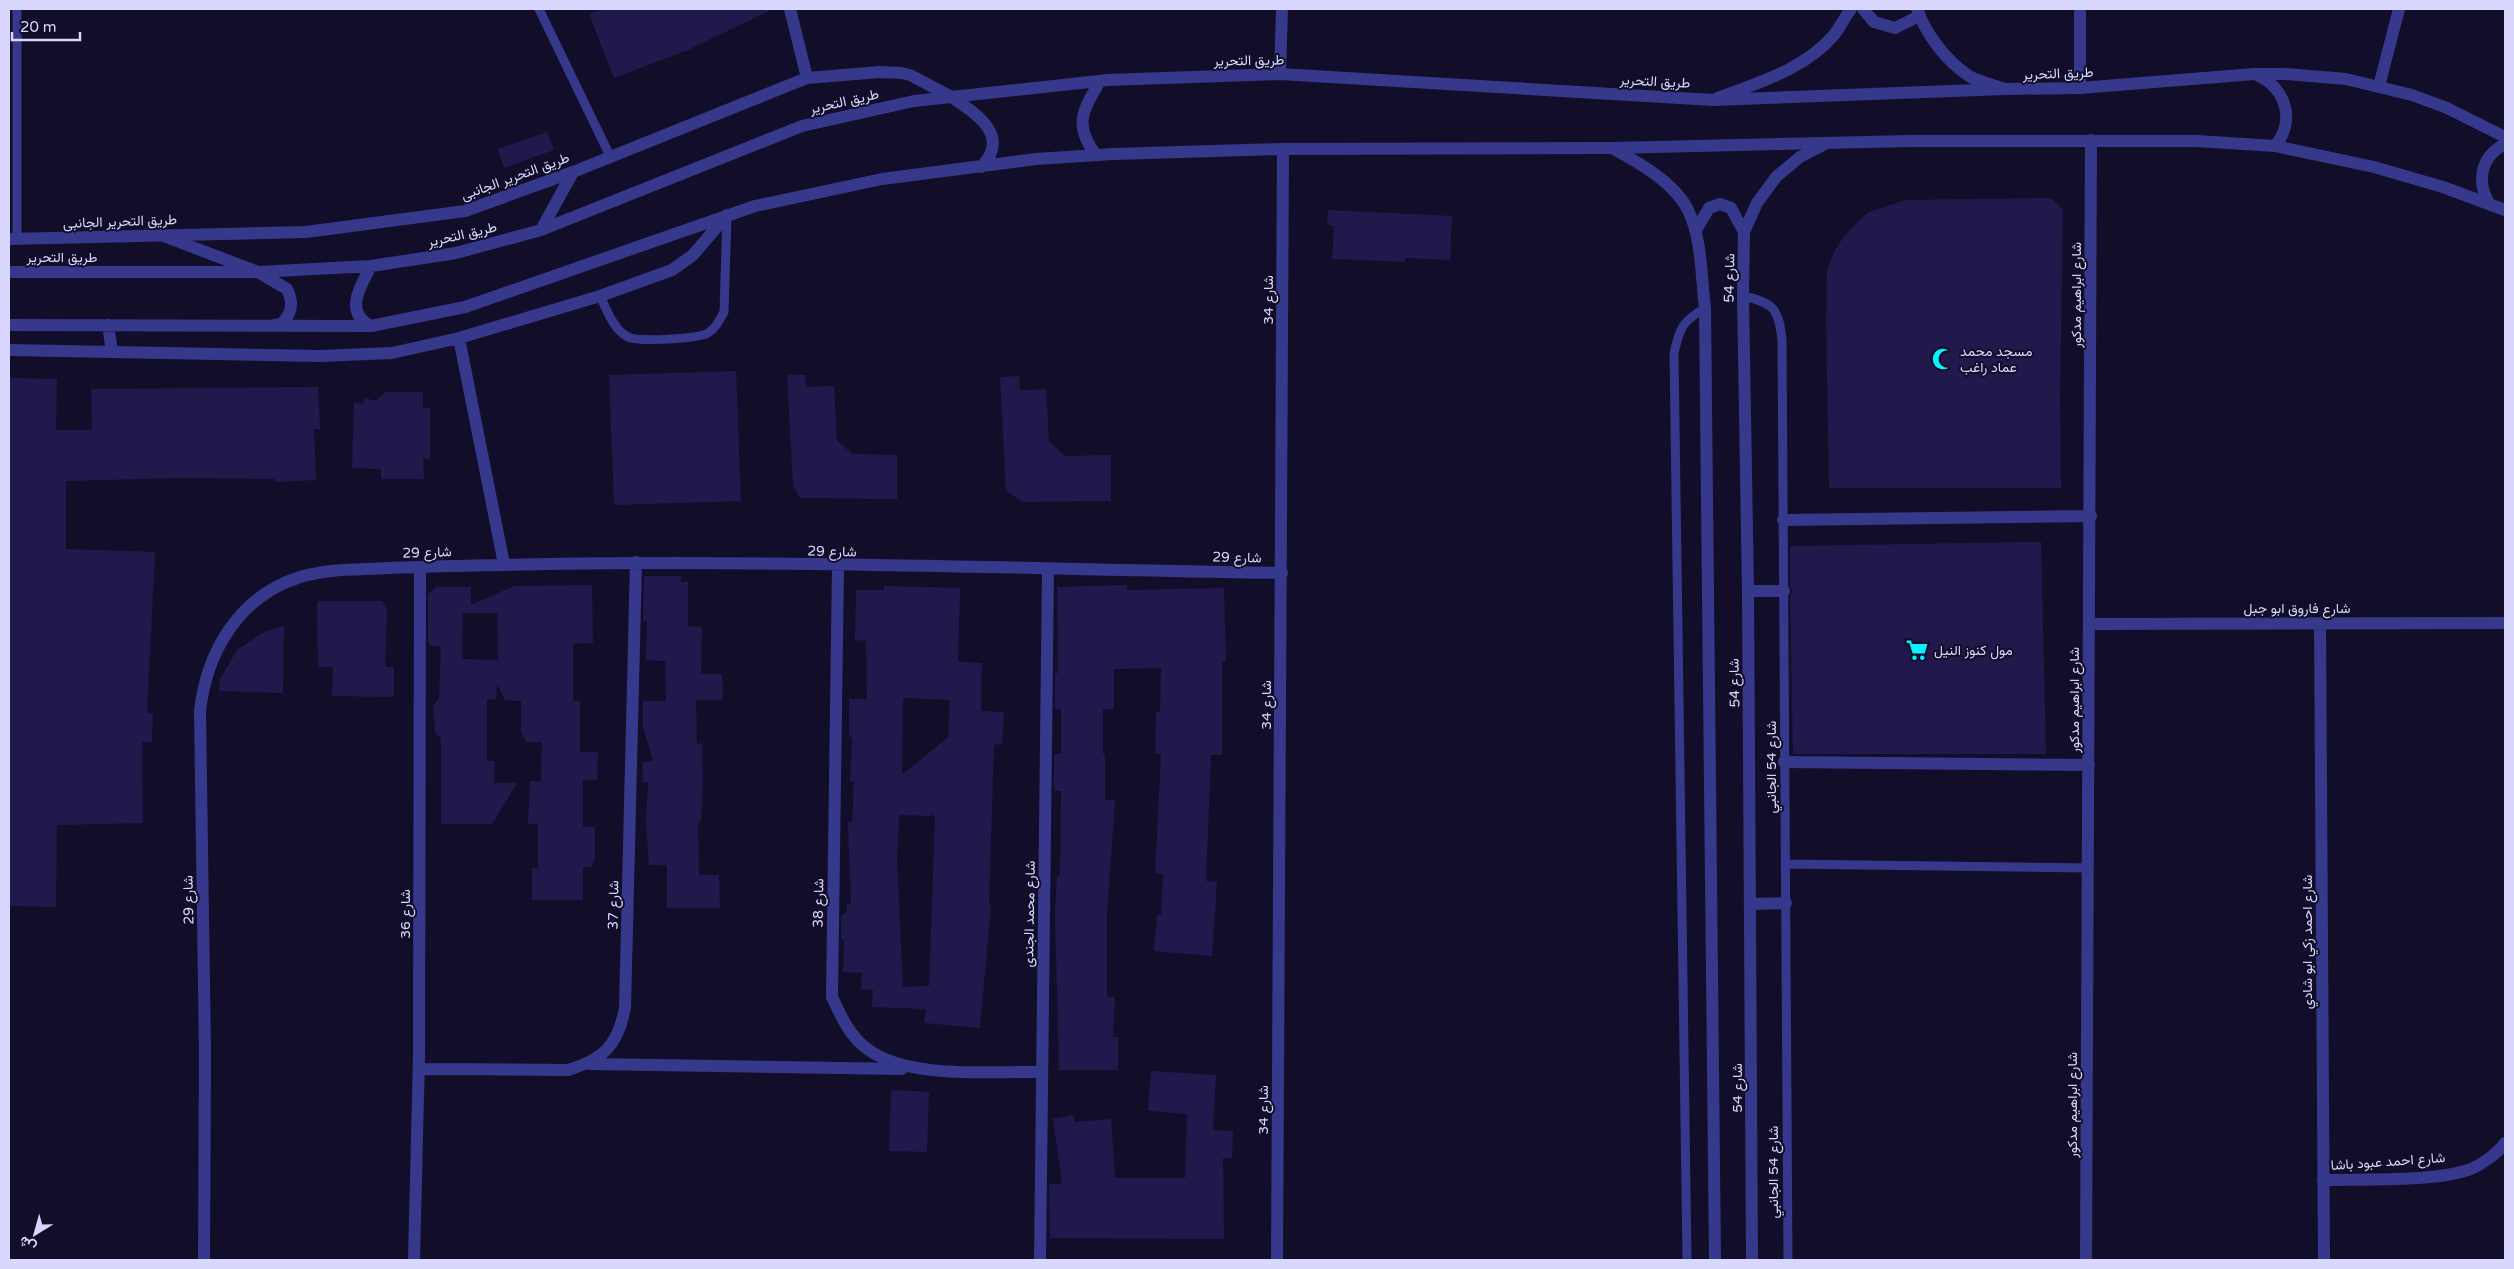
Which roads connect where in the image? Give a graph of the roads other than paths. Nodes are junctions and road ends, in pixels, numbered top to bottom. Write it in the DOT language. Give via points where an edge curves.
graph roads {
  1 [pos="17,9"];
  2 [pos="539,9"];
  3 [pos="790,9"];
  4 [pos="1282,9"];
  5 [pos="1851,9"];
  6 [pos="1863,9"];
  7 [pos="2080,9"];
  8 [pos="2399,9"];
  9 [pos="2403,9"];
  10 [pos="1918,12"];
  11 [pos="2396,24"];
  12 [pos="13,56"];
  13 [pos="1280,74"];
  14 [pos="2254,74"];
  15 [pos="807,78"];
  16 [pos="1100,81"];
  17 [pos="2379,86"];
  18 [pos="2080,88"];
  19 [pos="2005,89"];
  20 [pos="950,96"];
  21 [pos="1713,100"];
  22 [pos="2505,137"];
  23 [pos="2092,140"];
  24 [pos="1827,143"];
  25 [pos="2505,144"];
  26 [pos="2275,146"];
  27 [pos="1612,148"];
  28 [pos="1283,149"];
  29 [pos="1096,155"];
  30 [pos="610,156"];
  31 [pos="981,168"];
  32 [pos="573,172"];
  33 [pos="2490,204"];
  34 [pos="2505,210"];
  35 [pos="727,215"];
  36 [pos="541,230"];
  37 [pos="1696,230"];
  38 [pos="1744,232"];
  39 [pos="160,235"];
  40 [pos="13,239"];
  41 [pos="371,266"];
  42 [pos="9,272"];
  43 [pos="258,272"];
  44 [pos="600,296"];
  45 [pos="1743,296"];
  46 [pos="1705,308"];
  47 [pos="9,325"];
  48 [pos="108,325"];
  49 [pos="272,326"];
  50 [pos="371,326"];
  51 [pos="459,338"];
  52 [pos="9,350"];
  53 [pos="112,352"];
  54 [pos="2090,516"];
  55 [pos="1783,520"];
  56 [pos="636,562"];
  57 [pos="504,564"];
  58 [pos="838,566"];
  59 [pos="420,567"];
  60 [pos="1048,569"];
  61 [pos="1282,573"];
  62 [pos="1748,591"];
  63 [pos="1784,591"];
  64 [pos="2320,623"];
  65 [pos="2505,623"];
  66 [pos="2090,624"];
  67 [pos="1784,762"];
  68 [pos="2089,765"];
  69 [pos="1785,864"];
  70 [pos="2088,868"];
  71 [pos="1786,903"];
  72 [pos="1751,904"];
  73 [pos="590,1064"];
  74 [pos="419,1069"];
  75 [pos="922,1070"];
  76 [pos="1042,1072"];
  77 [pos="2505,1143"];
  78 [pos="2323,1180"];
  79 [pos="204,1260"];
  80 [pos="414,1260"];
  81 [pos="1040,1260"];
  82 [pos="1277,1260"];
  83 [pos="1687,1260"];
  84 [pos="1715,1260"];
  85 [pos="1752,1260"];
  86 [pos="1788,1260"];
  87 [pos="2086,1260"];
  88 [pos="2324,1260"];
  1 -- 12 [label="lane"];
  2 -- 30 [label="lane"];
  3 -- 15 [label="street"];
  4 -- 13 [label="street"];
  5 -- 21 [label="street" via="1834,35 1810,57 1783,73"];
  6 -- 10 [label="street" via="1874,22 1895,28"];
  7 -- 18 [label="street"];
  8 -- 11 [label="street"];
  9 -- 11 [label="street"];
  10 -- 19 [label="street" via="1942,52 1969,76"];
  11 -- 17 [label="street"];
  12 -- 40 [label="lane"];
  13 -- 16 [label="street, طريق التحرير"];
  13 -- 21 [label="street, طريق التحرير"];
  14 -- 17 [label="street, طريق التحرير" via="2315,75"];
  14 -- 18 [label="street, طريق التحرير"];
  14 -- 26 [label="street" via="2276,88 2287,110 2284,136"];
  15 -- 20 [label="street, طريق التحرير الجانبى" via="901,73"];
  15 -- 30 [label="street, طريق التحرير الجانبى"];
  16 -- 20 [label="street, طريق التحرير"];
  16 -- 29 [label="street" via="1084,108 1082,119 1086,139"];
  17 -- 22 [label="street, طريق التحرير" via="2447,108"];
  18 -- 19 [label="street, طريق التحرير"];
  19 -- 21 [label="street, طريق التحرير"];
  20 -- 31 [label="street, طريق التحرير الجانبى" via="982,119 988,128 992,149"];
  20 -- 36 [label="street, طريق التحرير" via="802,126"];
  23 -- 24 [label="street"];
  23 -- 26 [label="street"];
  23 -- 54 [label="street, شارع ابراهيم مدكور"];
  24 -- 27 [label="street"];
  24 -- 38 [label="street, شارع 54" via="1800,158 1776,178 1757,203"];
  25 -- 33 [label="street" via="2494,151 2483,168 2482,188"];
  26 -- 33 [label="street" via="2374,166"];
  27 -- 28 [label="street"];
  27 -- 37 [label="street, شارع 54" via="1642,164 1667,184 1688,208"];
  28 -- 29 [label="street"];
  28 -- 61 [label="street, شارع 34"];
  29 -- 31 [label="street" via="1036,159"];
  30 -- 32 [label="street, طريق التحرير الجانبى"];
  31 -- 35 [label="street" via="882,179"];
  32 -- 36 [label="street"];
  32 -- 39 [label="street, طريق التحرير الجانبى" via="465,211 306,232"];
  33 -- 34 [label="street"];
  35 -- 44 [label="street" via="684,263"];
  35 -- 44 [label="lane" via="724,312 717,326 706,334 643,341 628,337 618,330"];
  35 -- 50 [label="street" via="465,306"];
  36 -- 41 [label="street, طريق التحرير" via="456,253"];
  37 -- 38 [label="street" via="1708,208 1720,204 1731,208"];
  37 -- 46 [label="street, شارع 54"];
  38 -- 45 [label="street, شارع 54"];
  39 -- 40 [label="street, طريق التحرير الجانبى"];
  39 -- 43 [label="street"];
  41 -- 43 [label="street, طريق التحرير"];
  41 -- 50 [label="street" via="355,303 360,318"];
  42 -- 43 [label="street, طريق التحرير"];
  43 -- 49 [label="street" via="287,290 291,297 287,319"];
  44 -- 51 [label="street"];
  45 -- 55 [label="lane, شارع 54 الجانبي" via="1765,301 1780,318"];
  45 -- 62 [label="street, شارع 54"];
  46 -- 83 [label="lane" via="1687,319 1677,336 1674,354"];
  46 -- 84 [label="street, شارع 54"];
  47 -- 48 [label="street"];
  48 -- 49 [label="street"];
  48 -- 53 [label="street"];
  49 -- 50 [label="street"];
  51 -- 53 [label="street" via="383,354"];
  51 -- 57 [label="street"];
  52 -- 53 [label="street"];
  54 -- 55 [label="street"];
  54 -- 66 [label="street, شارع ابراهيم مدكور"];
  55 -- 63 [label="lane, شارع 54 الجانبي"];
  56 -- 57 [label="street, شارع 29"];
  56 -- 58 [label="street, شارع 29"];
  56 -- 73 [label="street, شارع 37" via="625,1008 621,1030 608,1050"];
  57 -- 59 [label="street, شارع 29"];
  58 -- 60 [label="street, شارع 29"];
  58 -- 75 [label="street, شارع 38" via="832,997 845,1025 866,1048 892,1063"];
  59 -- 74 [label="street, شارع 36"];
  59 -- 79 [label="street, شارع 29" via="325,571 295,579 268,592 244,611 224,635 210,662 200,712 205,1053"];
  60 -- 61 [label="street, شارع 29"];
  60 -- 76 [label="street, شارع محمد الجندى"];
  61 -- 82 [label="street, شارع 34"];
  62 -- 63 [label="street"];
  62 -- 72 [label="street, شارع 54"];
  63 -- 67 [label="lane, شارع 54 الجانبي"];
  64 -- 65 [label="street, شارع فاروق ابو جبل"];
  64 -- 66 [label="street, شارع فاروق ابو جبل"];
  64 -- 78 [label="street, شارع احمد زكي ابو شادي"];
  66 -- 68 [label="street, شارع ابراهيم مدكور"];
  67 -- 68 [label="street"];
  67 -- 69 [label="lane, شارع 54 الجانبي"];
  68 -- 70 [label="street, شارع ابراهيم مدكور"];
  69 -- 70 [label="lane"];
  69 -- 71 [label="lane, شارع 54 الجانبي"];
  70 -- 87 [label="street, شارع ابراهيم مدكور"];
  71 -- 72 [label="street"];
  71 -- 86 [label="lane, شارع 54 الجانبي"];
  72 -- 85 [label="street, شارع 54"];
  73 -- 74 [label="street, شارع 37" via="568,1070"];
  73 -- 75 [label="street"];
  74 -- 80 [label="street, شارع 36"];
  75 -- 76 [label="street, شارع 38"];
  76 -- 81 [label="street, شارع محمد الجندى"];
  77 -- 78 [label="street, شارع احمد عبود باشا" via="2501,1149 2469,1169 2431,1176"];
  78 -- 88 [label="street, شارع احمد زكي ابو شادي"];
}
